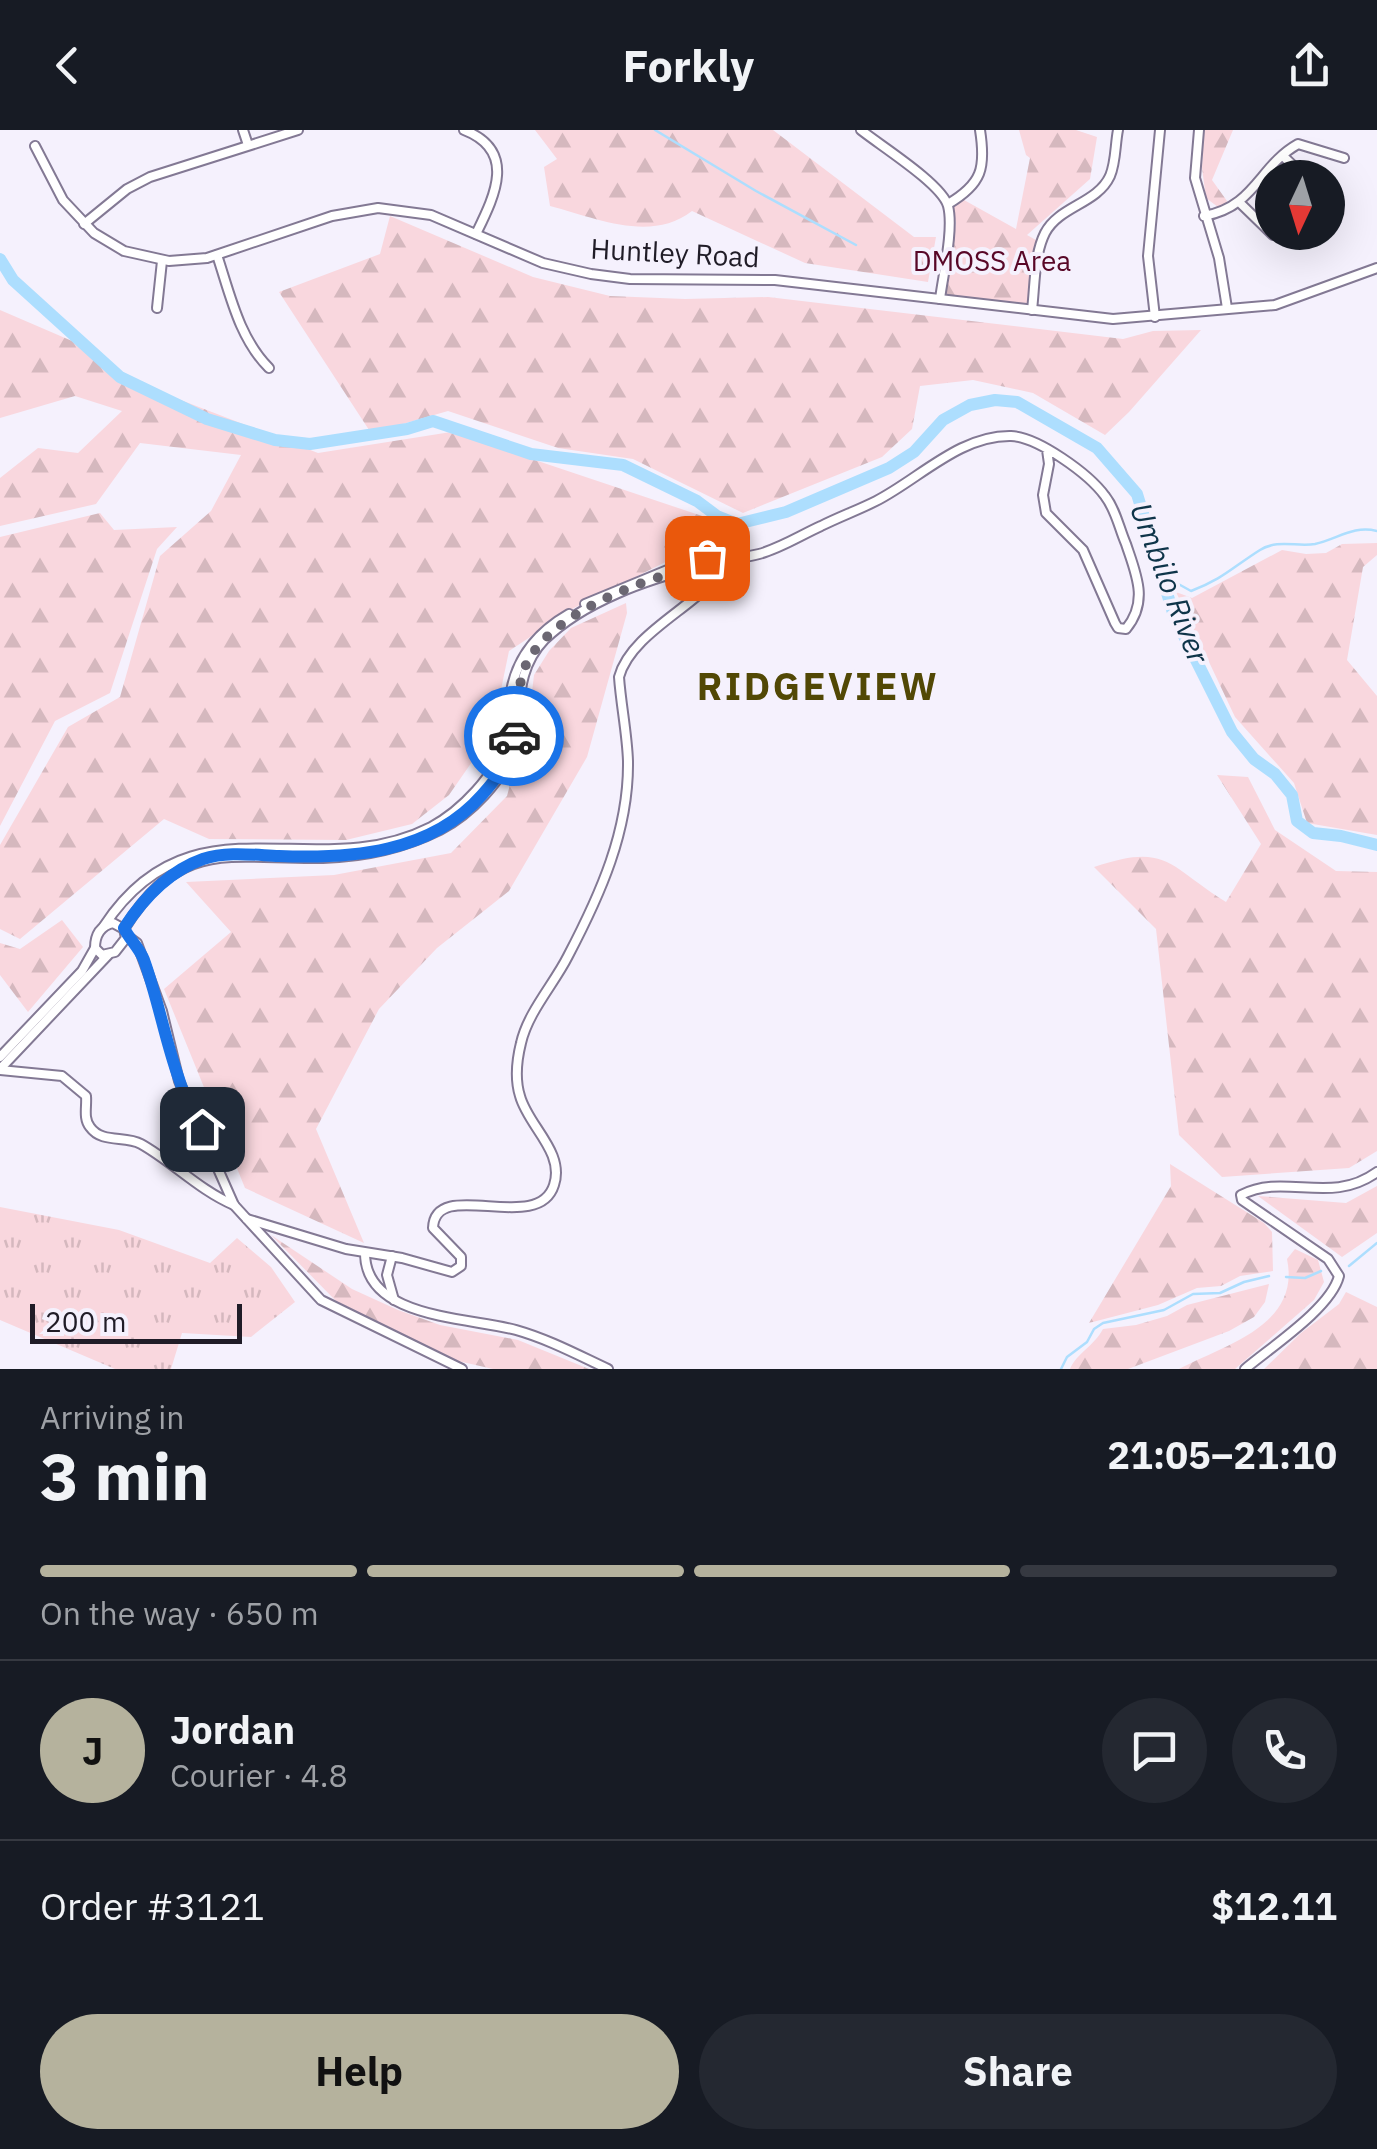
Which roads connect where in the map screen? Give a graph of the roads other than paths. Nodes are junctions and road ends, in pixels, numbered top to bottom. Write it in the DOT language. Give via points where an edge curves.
graph roads {
  1 [pos="244,130"];
  2 [pos="298,130"];
  3 [pos="464,130"];
  4 [pos="861,130"];
  5 [pos="980,130"];
  6 [pos="1118,130"];
  7 [pos="1160,130"];
  8 [pos="1199,130"];
  9 [pos="248,145"];
  10 [pos="35,146"];
  11 [pos="1283,156"];
  12 [pos="1344,158"];
  13 [pos="1287,160"];
  14 [pos="1240,203"];
  15 [pos="948,204"];
  16 [pos="1204,216"];
  17 [pos="1255,218"];
  18 [pos="84,224"];
  19 [pos="476,234"];
  20 [pos="217,255"];
  21 [pos="162,261"];
  22 [pos="1377,268"];
  23 [pos="940,299"];
  24 [pos="157,308"];
  25 [pos="1227,308"];
  26 [pos="1032,310"];
  27 [pos="1155,318"];
  28 [pos="269,368"];
  29 [pos="1047,450"];
  30 [pos="725,558"];
  31 [pos="278,853"];
  32 [pos="104,926"];
  33 [pos="126,932"];
  34 [pos="95,948"];
  35 [pos="141,953"];
  36 [pos="112,954"];
  37 [pos="0,1057"];
  38 [pos="0,1070"];
  39 [pos="1377,1172"];
  40 [pos="234,1205"];
  41 [pos="248,1219"];
  42 [pos="365,1253"];
  43 [pos="392,1256"];
  44 [pos="394,1300"];
  45 [pos="462,1369"];
  46 [pos="608,1369"];
  47 [pos="1245,1369"];
  1 -- 9 [label="street"];
  2 -- 9 [label="street"];
  3 -- 19 [label="street" via="487,146 498,166"];
  4 -- 15 [label="street"];
  5 -- 15 [label="street" via="979,175"];
  6 -- 26 [label="street" via="1105,185 1044,234"];
  7 -- 27 [label="street" via="1148,256"];
  8 -- 16 [label="street" via="1195,178"];
  9 -- 18 [label="street" via="140,182"];
  10 -- 18 [label="street, Huntley Road" via="54,187"];
  11 -- 12 [label="street" via="1298,144"];
  11 -- 13 [label="street"];
  11 -- 14 [label="street"];
  14 -- 16 [label="street"];
  14 -- 17 [label="street"];
  15 -- 23 [label="street"];
  16 -- 25 [label="street"];
  18 -- 21 [label="street, Huntley Road" via="124,251"];
  19 -- 20 [label="street, Huntley Road" via="430,215 378,208 332,216"];
  19 -- 23 [label="street, Huntley Road" via="543,263 591,274 775,280"];
  20 -- 21 [label="street, Huntley Road"];
  20 -- 28 [label="street" via="242,330"];
  21 -- 24 [label="street"];
  22 -- 25 [label="street, Huntley Road" via="1293,301"];
  23 -- 26 [label="street, Huntley Road"];
  25 -- 27 [label="street, Huntley Road"];
  26 -- 27 [label="street, Huntley Road"];
  29 -- 29 [label="street" via="1046,514 1083,550 1115,624 1126,629 1136,613 1139,578 1114,511 1089,480"];
  29 -- 30 [label="street" via="1012,436 974,443 877,501 768,551"];
  30 -- 31 [label="street" via="602,601 542,643 523,675 510,758 458,819 418,840 352,856"];
  30 -- 43 [label="street" via="718,576 638,642 622,664 628,765 616,853 524,1032 518,1059 519,1094 553,1156 554,1187 534,1206 440,1210 432,1228 458,1251 457,1270"];
  31 -- 32 [label="street" via="223,848 184,858 150,877"];
  31 -- 33 [label="street" via="188,865 159,886"];
  32 -- 33 [label="street" via="117,924"];
  32 -- 34 [label="street"];
  33 -- 35 [label="street"];
  33 -- 36 [label="street"];
  34 -- 36 [label="street"];
  34 -- 37 [label="street" via="82,972"];
  35 -- 36 [label="street" via="128,948"];
  35 -- 40 [label="street" via="179,1081"];
  36 -- 38 [label="street"];
  38 -- 40 [label="street" via="62,1076 86,1096 94,1132 137,1141"];
  39 -- 47 [label="street" via="1347,1188 1269,1187 1241,1195 1328,1259 1339,1276 1312,1312"];
  40 -- 41 [label="street"];
  41 -- 42 [label="street"];
  41 -- 45 [label="street" via="321,1300"];
  42 -- 43 [label="street"];
  42 -- 44 [label="street" via="368,1276"];
  43 -- 44 [label="street" via="387,1275"];
  44 -- 46 [label="street" via="535,1336"];
}
